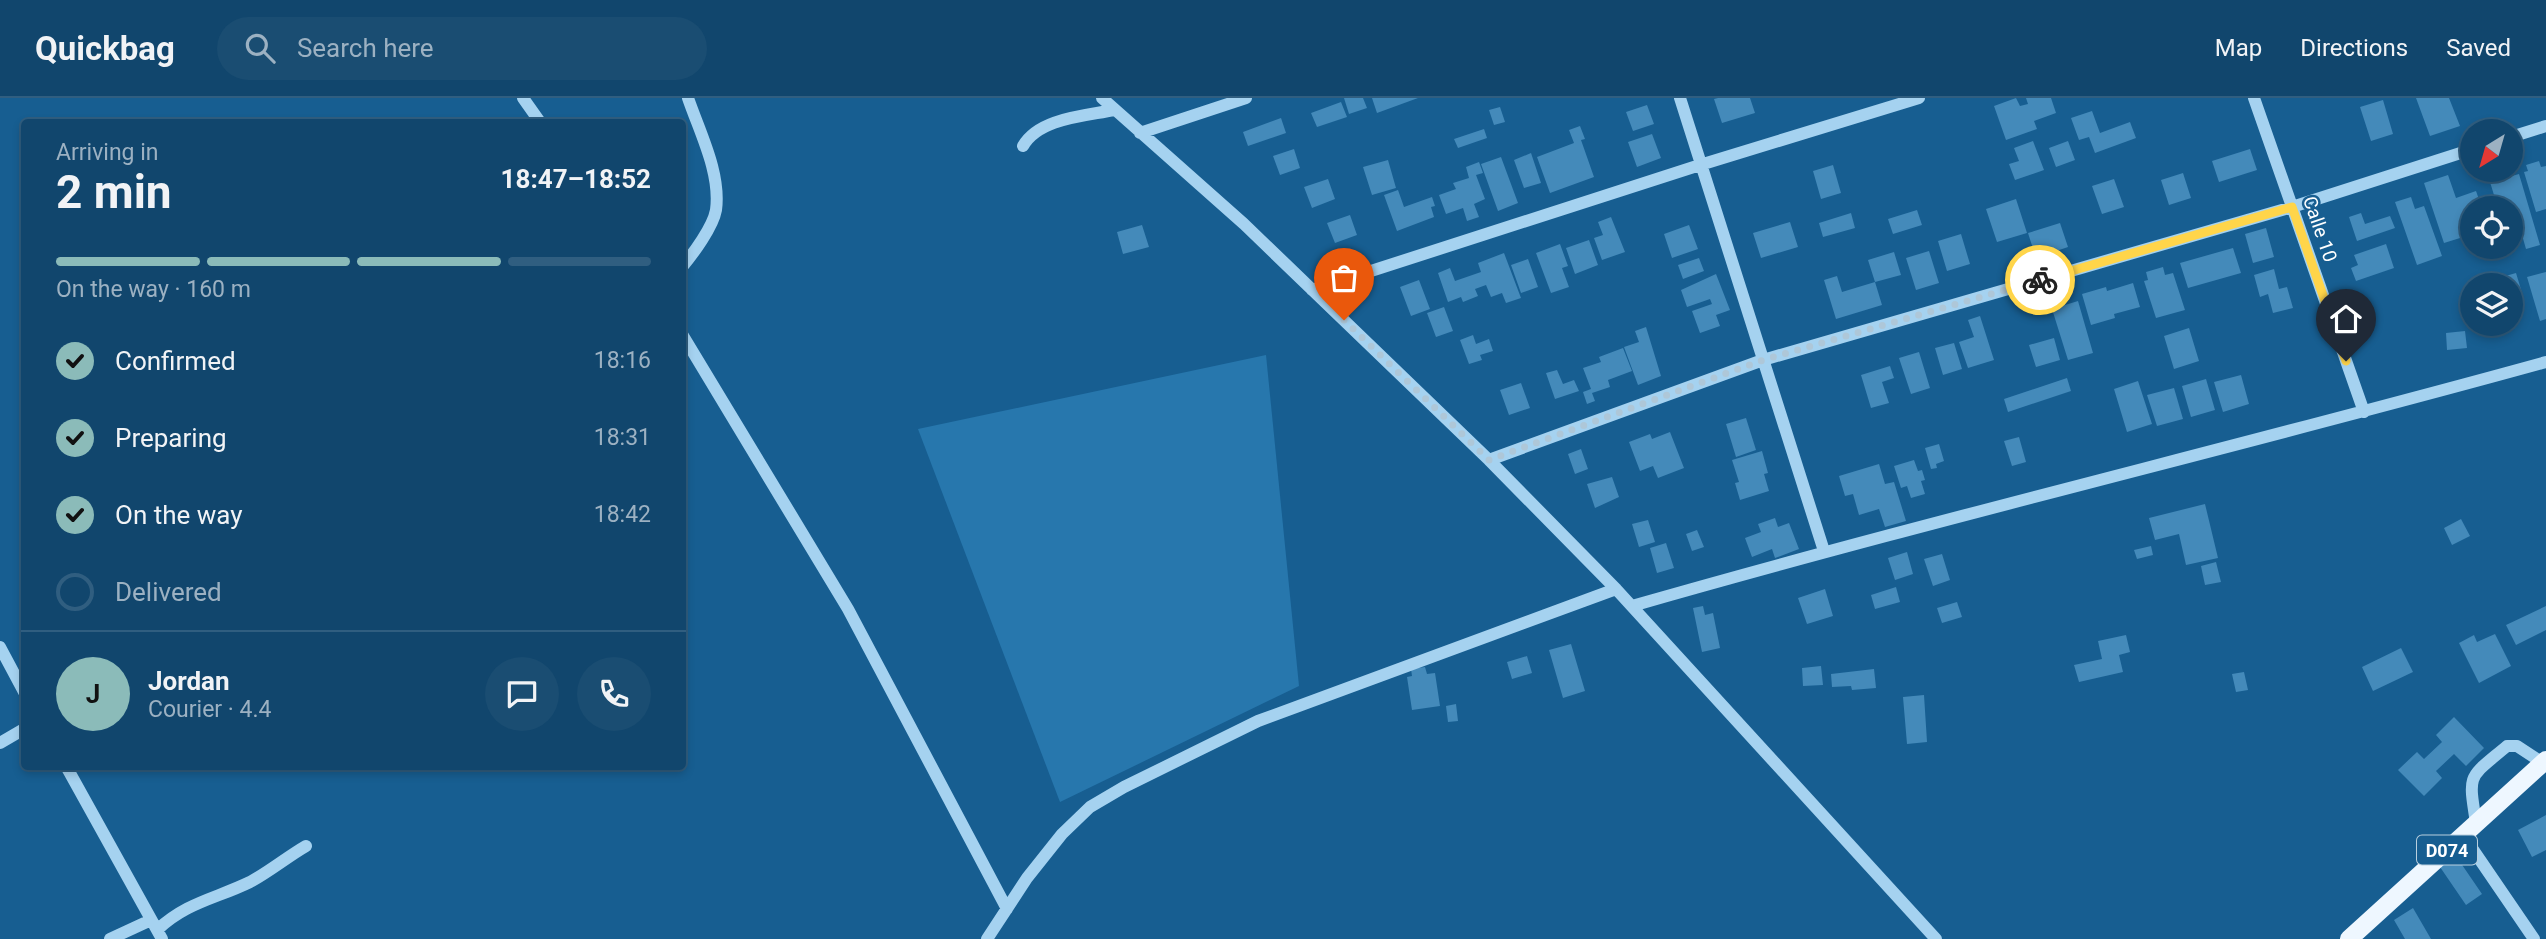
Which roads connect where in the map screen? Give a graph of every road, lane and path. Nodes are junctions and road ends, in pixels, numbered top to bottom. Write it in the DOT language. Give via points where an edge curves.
graph roads {
  1 [pos="523,98"];
  2 [pos="688,98"];
  3 [pos="1102,98"];
  4 [pos="1247,98"];
  5 [pos="1680,98"];
  6 [pos="1919,98"];
  7 [pos="2254,98"];
  8 [pos="1114,110"];
  9 [pos="535,119"];
  10 [pos="2546,126"];
  11 [pos="1140,133"];
  12 [pos="2524,133"];
  13 [pos="1023,146"];
  14 [pos="2460,153"];
  15 [pos="1700,166"];
  16 [pos="2292,207"];
  17 [pos="686,262"];
  18 [pos="1312,290"];
  19 [pos="686,341"];
  20 [pos="1763,360"];
  21 [pos="2546,362"];
  22 [pos="2364,412"];
  23 [pos="1489,460"];
  24 [pos="1824,551"];
  25 [pos="1616,589"];
  26 [pos="1632,606"];
  27 [pos="0,648"];
  28 [pos="21,686"];
  29 [pos="21,731"];
  30 [pos="0,743"];
  31 [pos="2544,761"];
  32 [pos="68,770"];
  33 [pos="2470,829"];
  34 [pos="306,846"];
  35 [pos="1007,909"];
  36 [pos="157,930"];
  37 [pos="110,939"];
  38 [pos="987,939"];
  39 [pos="1936,939"];
  40 [pos="2349,939"];
  41 [pos="2534,939"];
  1 -- 9 [label="street"];
  2 -- 17 [label="street" via="715,176 716,212"];
  3 -- 8 [label="street"];
  4 -- 11 [label="street"];
  5 -- 15 [label="street"];
  6 -- 15 [label="street"];
  7 -- 16 [label="street, Calle 10"];
  8 -- 11 [label="street"];
  8 -- 13 [label="street" via="1045,125 1028,136"];
  10 -- 12 [label="street"];
  11 -- 18 [label="street"];
  14 -- 16 [label="street"];
  15 -- 18 [label="street"];
  15 -- 20 [label="street"];
  16 -- 20 [label="street"];
  16 -- 22 [label="street, Calle 10"];
  18 -- 23 [label="street"];
  19 -- 35 [label="street" via="848,609"];
  20 -- 23 [label="street"];
  20 -- 24 [label="street"];
  21 -- 22 [label="street"];
  22 -- 24 [label="street"];
  23 -- 25 [label="street"];
  24 -- 26 [label="street"];
  25 -- 26 [label="street"];
  25 -- 35 [label="street" via="1258,721 1124,787 1090,807 1062,834"];
  26 -- 39 [label="street"];
  27 -- 28 [label="street"];
  29 -- 30 [label="street"];
  31 -- 33 [label="main road, D074"];
  31 -- 33 [label="street" via="2517,746 2507,746 2475,773 2470,785"];
  32 -- 36 [label="street"];
  33 -- 40 [label="main road, D074"];
  33 -- 41 [label="street"];
  34 -- 36 [label="street" via="250,882 173,915"];
  35 -- 38 [label="street"];
  36 -- 37 [label="street"];
}
